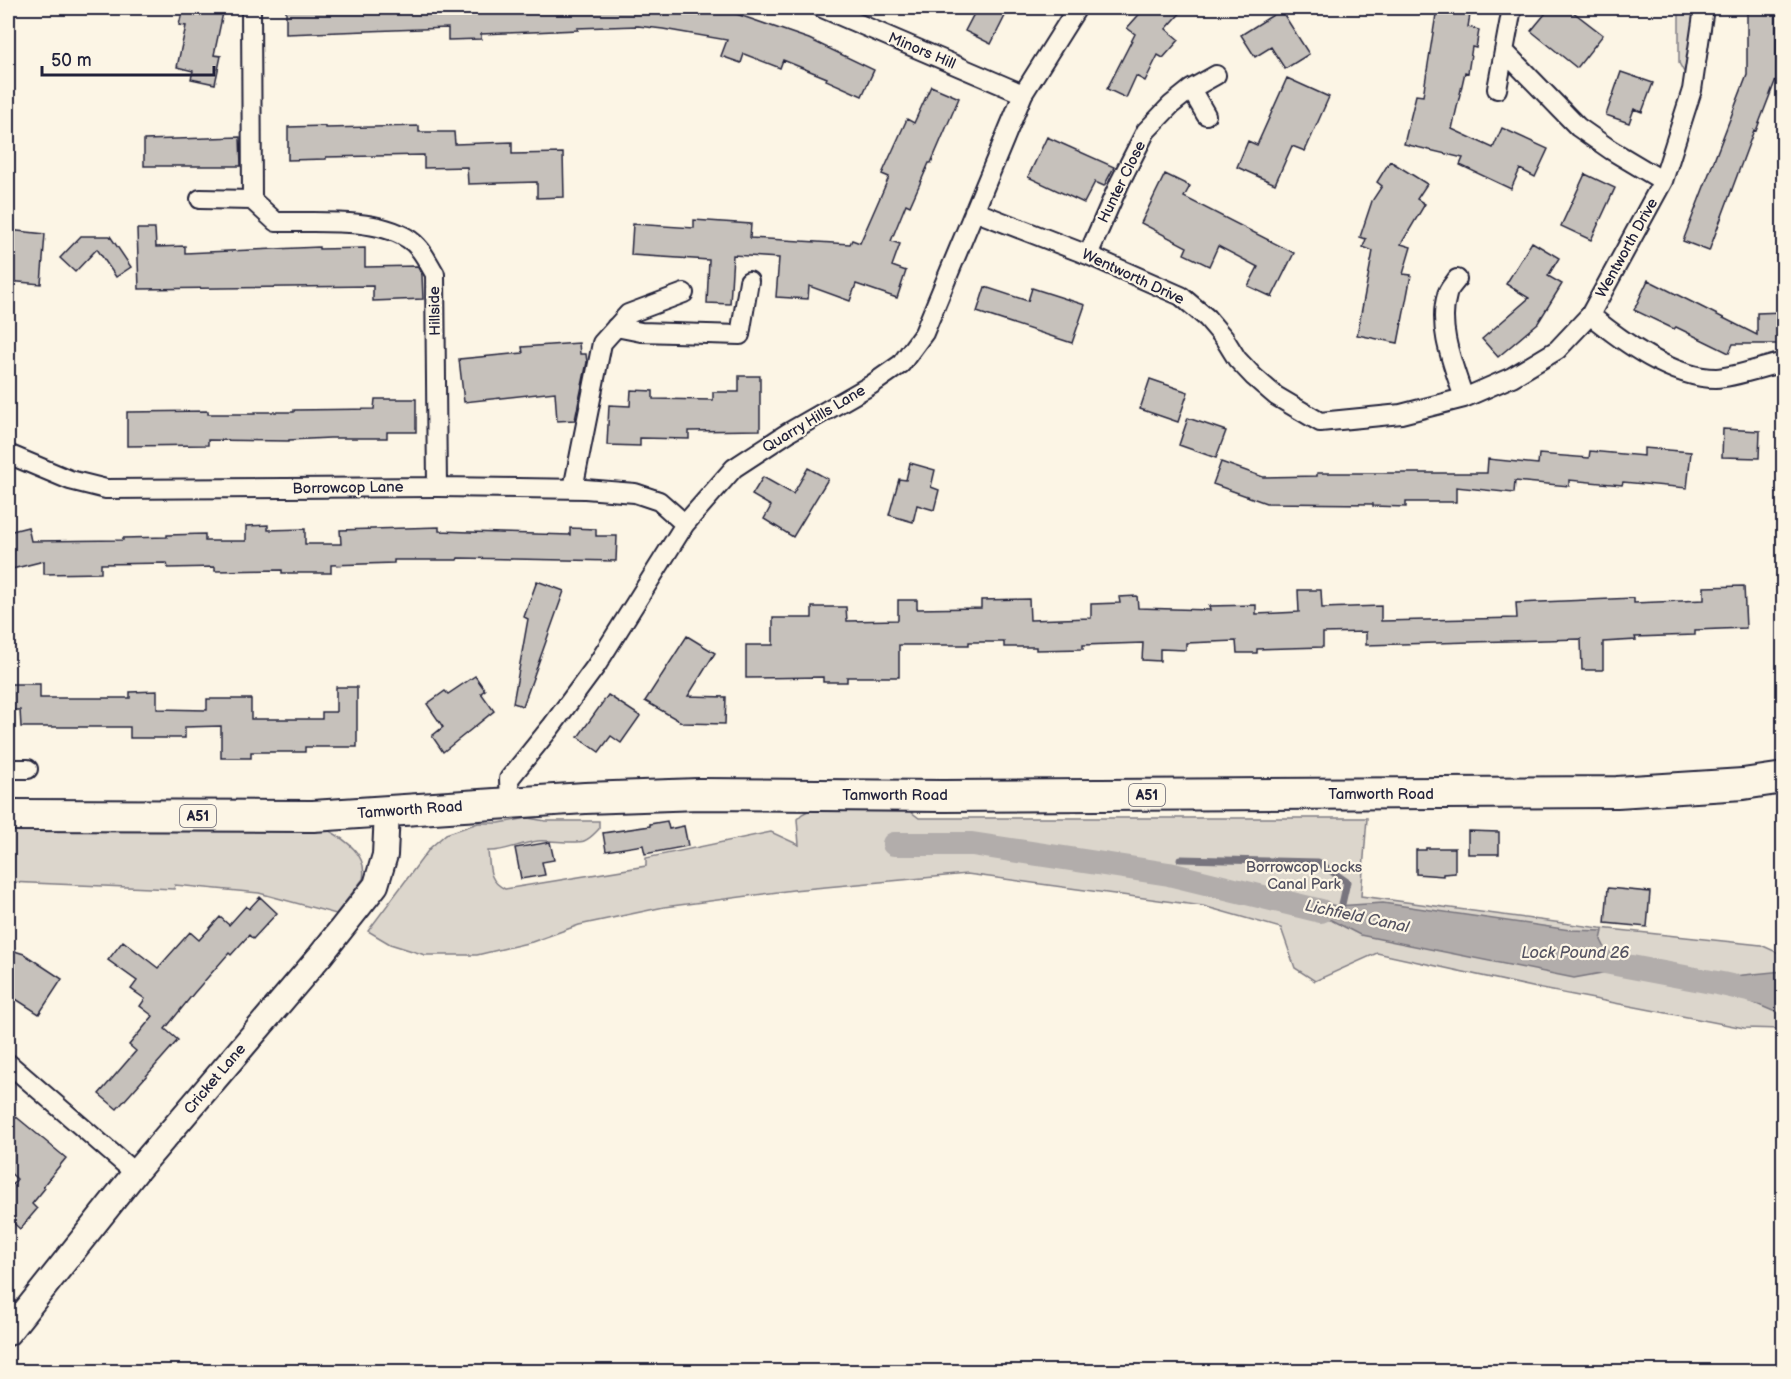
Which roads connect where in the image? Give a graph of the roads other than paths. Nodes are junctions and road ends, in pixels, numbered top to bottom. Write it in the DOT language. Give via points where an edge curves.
graph roads {
  1 [pos="251,8"];
  2 [pos="822,8"];
  3 [pos="1077,8"];
  4 [pos="1512,8"];
  5 [pos="1704,8"];
  6 [pos="1504,51"];
  7 [pos="1216,75"];
  8 [pos="1191,89"];
  9 [pos="1497,89"];
  10 [pos="1023,94"];
  11 [pos="1206,115"];
  12 [pos="1663,181"];
  13 [pos="200,200"];
  14 [pos="252,200"];
  15 [pos="974,211"];
  16 [pos="1088,255"];
  17 [pos="1457,279"];
  18 [pos="749,281"];
  19 [pos="684,293"];
  20 [pos="1590,315"];
  21 [pos="616,327"];
  22 [pos="1784,362"];
  23 [pos="1464,398"];
  24 [pos="8,454"];
  25 [pos="437,487"];
  26 [pos="573,489"];
  27 [pos="685,524"];
  28 [pos="8,769"];
  29 [pos="28,769"];
  30 [pos="1784,778"];
  31 [pos="510,803"];
  32 [pos="387,811"];
  33 [pos="8,815"];
  34 [pos="8,1063"];
  35 [pos="135,1173"];
  36 [pos="8,1333"];
  1 -- 14 [label="street"];
  2 -- 10 [label="street, Minors Hill"];
  3 -- 10 [label="street, Quarry Hills Lane"];
  4 -- 6 [label="street"];
  5 -- 12 [label="street, Wentworth Drive" via="1692,90"];
  6 -- 9 [label="street"];
  6 -- 12 [label="street, Wentworth Drive" via="1578,127"];
  7 -- 8 [label="street, Hunter Close"];
  8 -- 11 [label="street"];
  8 -- 16 [label="street, Hunter Close" via="1146,131"];
  10 -- 15 [label="street, Quarry Hills Lane"];
  12 -- 20 [label="street, Wentworth Drive"];
  13 -- 14 [label="street"];
  14 -- 25 [label="street, Hillside" via="276,222 374,225 407,238 420,249 435,274"];
  15 -- 16 [label="street, Wentworth Drive"];
  15 -- 27 [label="street, Quarry Hills Lane" via="924,333 901,364 734,468"];
  16 -- 23 [label="street, Wentworth Drive" via="1181,296 1207,318 1254,377 1276,396 1320,422 1401,414"];
  17 -- 23 [label="street" via="1447,294 1443,320"];
  18 -- 21 [label="street" via="740,335 641,332"];
  19 -- 21 [label="street" via="628,314"];
  20 -- 22 [label="street, Wentworth Drive" via="1619,339 1691,375 1718,378"];
  20 -- 23 [label="street, Wentworth Drive" via="1557,350 1512,377"];
  21 -- 26 [label="street" via="602,343"];
  24 -- 25 [label="street, Borrowcop Lane" via="70,480 106,489"];
  25 -- 26 [label="street, Borrowcop Lane"];
  26 -- 27 [label="street, Borrowcop Lane" via="635,493 659,501"];
  27 -- 31 [label="street, Quarry Hills Lane" via="596,666 509,778"];
  28 -- 29 [label="street"];
  30 -- 31 [label="main road, Tamworth Road / A51" via="1617,792 699,794"];
  31 -- 32 [label="main road, Tamworth Road / A51"];
  32 -- 33 [label="main road, Tamworth Road / A51" via="313,816"];
  32 -- 35 [label="street, Cricket Lane" via="386,855 376,885"];
  34 -- 35 [label="street"];
  35 -- 36 [label="street, Cricket Lane"];
}
